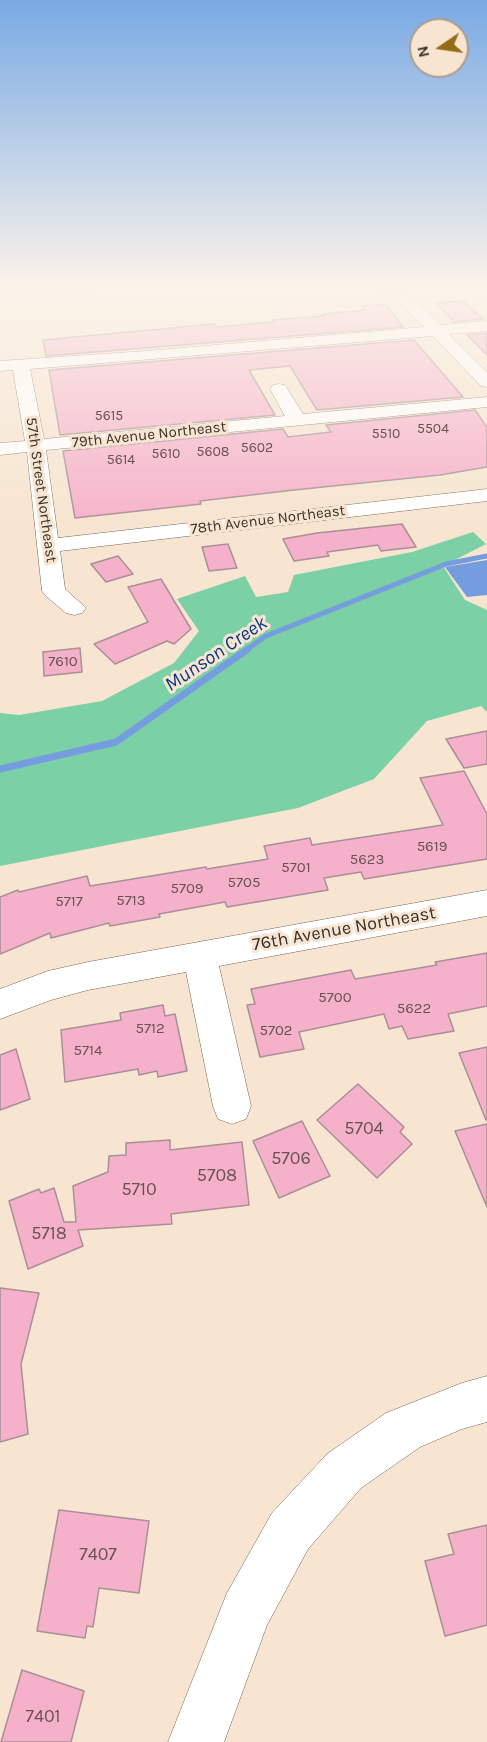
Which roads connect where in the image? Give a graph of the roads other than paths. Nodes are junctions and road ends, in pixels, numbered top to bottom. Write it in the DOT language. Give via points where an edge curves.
graph roads {
  1 [pos="21,365"];
  2 [pos="471,365"];
  3 [pos="487,382"];
  4 [pos="279,389"];
  5 [pos="487,402"];
  6 [pos="297,420"];
  7 [pos="36,446"];
  8 [pos="0,449"];
  9 [pos="487,495"];
  10 [pos="50,546"];
  11 [pos="74,608"];
  12 [pos="487,903"];
  13 [pos="200,955"];
  14 [pos="0,1004"];
  15 [pos="232,1106"];
  16 [pos="487,1399"];
  17 [pos="196,1742"];
  1 -- 7 [label="street, 57th Street Northeast"];
  2 -- 3 [label="street"];
  4 -- 6 [label="street"];
  5 -- 6 [label="street, 79th Avenue Northeast"];
  6 -- 7 [label="street, 79th Avenue Northeast"];
  7 -- 8 [label="street, 79th Avenue Northeast"];
  7 -- 10 [label="street, 57th Street Northeast"];
  9 -- 10 [label="street, 78th Avenue Northeast"];
  10 -- 11 [label="street, 57th Street Northeast" via="54,591"];
  12 -- 13 [label="street, 76th Avenue Northeast"];
  13 -- 14 [label="street, 76th Avenue Northeast" via="88,976"];
  13 -- 15 [label="street"];
  16 -- 17 [label="street" via="403,1430 344,1471 290,1531 246,1612"];
}
